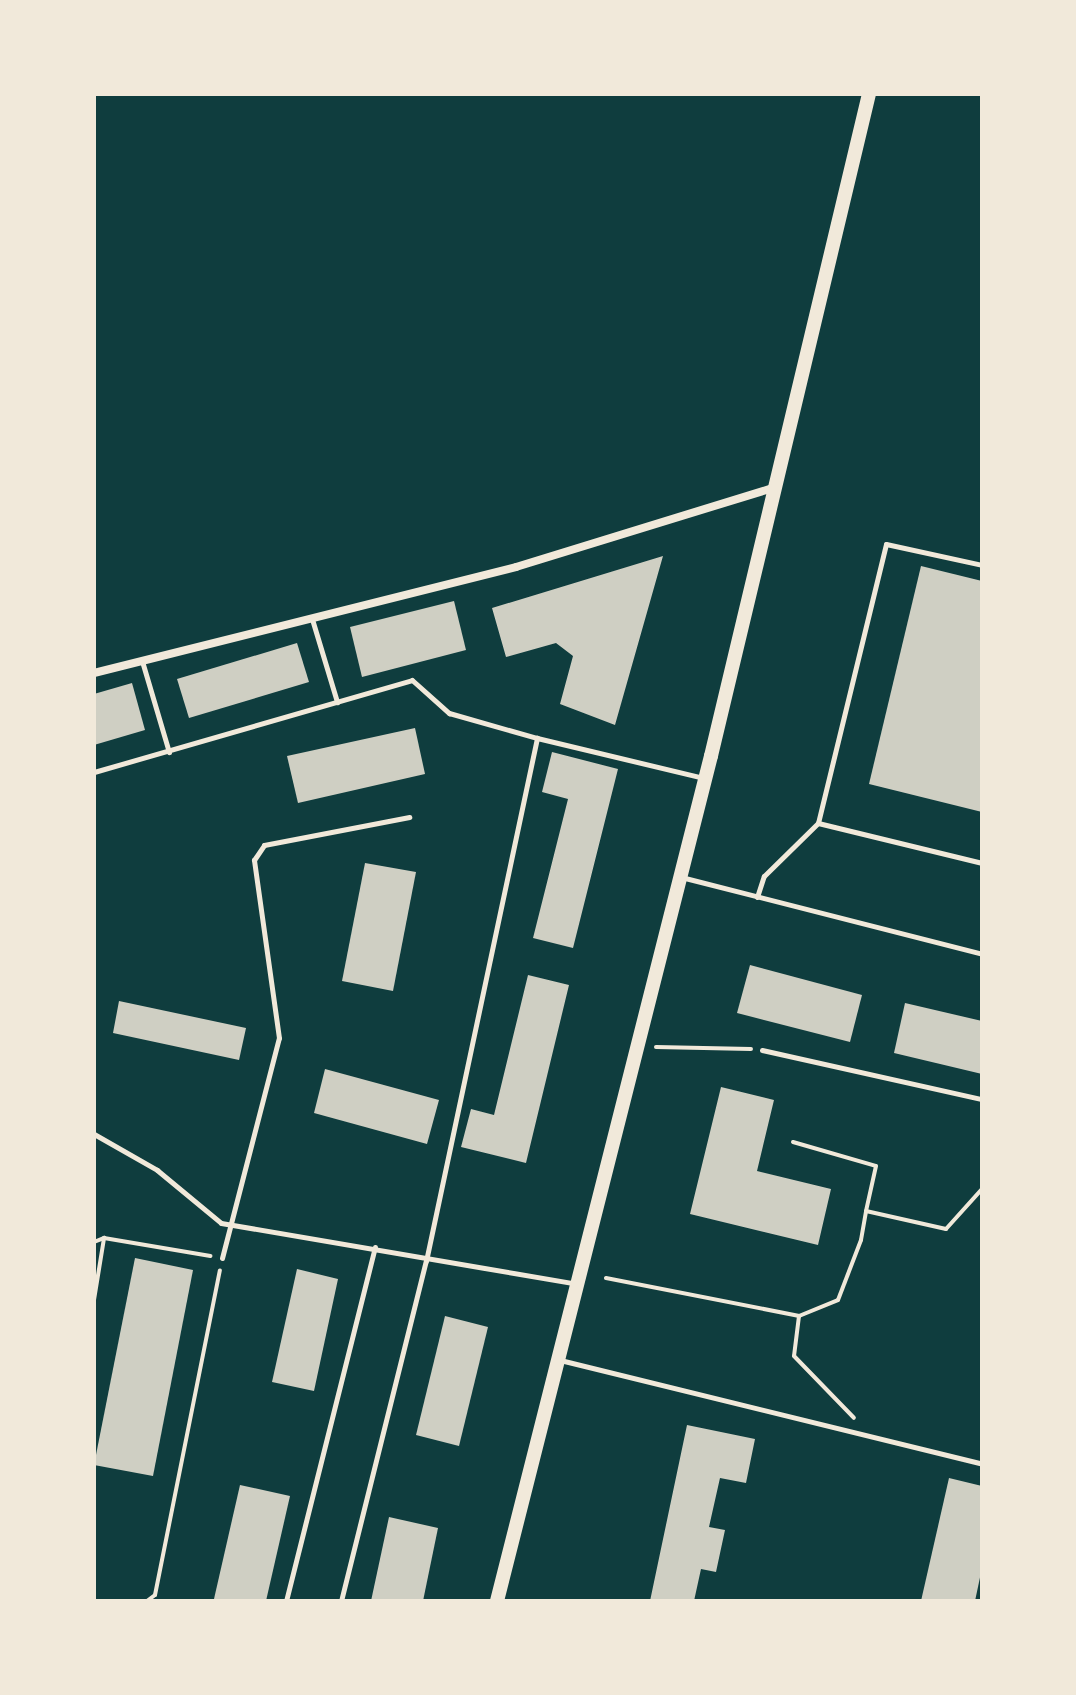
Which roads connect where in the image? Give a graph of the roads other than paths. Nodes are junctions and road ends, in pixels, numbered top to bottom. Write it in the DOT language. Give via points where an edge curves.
graph roads {
  1 [pos="869,94"];
  2 [pos="773,488"];
  3 [pos="982,565"];
  4 [pos="312,619"];
  5 [pos="142,661"];
  6 [pos="94,673"];
  7 [pos="337,702"];
  8 [pos="537,738"];
  9 [pos="169,752"];
  10 [pos="94,772"];
  11 [pos="705,778"];
  12 [pos="409,817"];
  13 [pos="818,823"];
  14 [pos="982,863"];
  15 [pos="680,877"];
  16 [pos="757,897"];
  17 [pos="982,954"];
  18 [pos="762,1050"];
  19 [pos="982,1099"];
  20 [pos="94,1134"];
  21 [pos="233,1226"];
  22 [pos="375,1247"];
  23 [pos="222,1258"];
  24 [pos="426,1261"];
  25 [pos="577,1284"];
  26 [pos="558,1359"];
  27 [pos="982,1464"];
  28 [pos="286,1601"];
  29 [pos="341,1601"];
  30 [pos="497,1601"];
  1 -- 2 [label="main road"];
  2 -- 4 [label="street" via="516,567"];
  2 -- 11 [label="main road"];
  3 -- 13 [label="lane" via="886,544"];
  4 -- 5 [label="street"];
  4 -- 7 [label="lane"];
  5 -- 6 [label="street"];
  5 -- 9 [label="lane"];
  7 -- 8 [label="lane" via="412,680 449,713"];
  7 -- 9 [label="lane"];
  8 -- 11 [label="lane"];
  8 -- 24 [label="lane"];
  9 -- 10 [label="lane"];
  11 -- 15 [label="main road"];
  12 -- 21 [label="lane" via="264,845 254,860 279,1038"];
  13 -- 14 [label="lane"];
  13 -- 16 [label="lane" via="764,876"];
  15 -- 16 [label="lane"];
  15 -- 25 [label="main road"];
  16 -- 17 [label="lane"];
  18 -- 19 [label="lane"];
  20 -- 21 [label="lane" via="157,1170 221,1223"];
  21 -- 22 [label="lane"];
  21 -- 23 [label="lane"];
  22 -- 24 [label="lane"];
  22 -- 28 [label="lane"];
  24 -- 25 [label="lane"];
  24 -- 29 [label="lane"];
  25 -- 26 [label="main road"];
  26 -- 27 [label="lane"];
  26 -- 30 [label="main road"];
}
